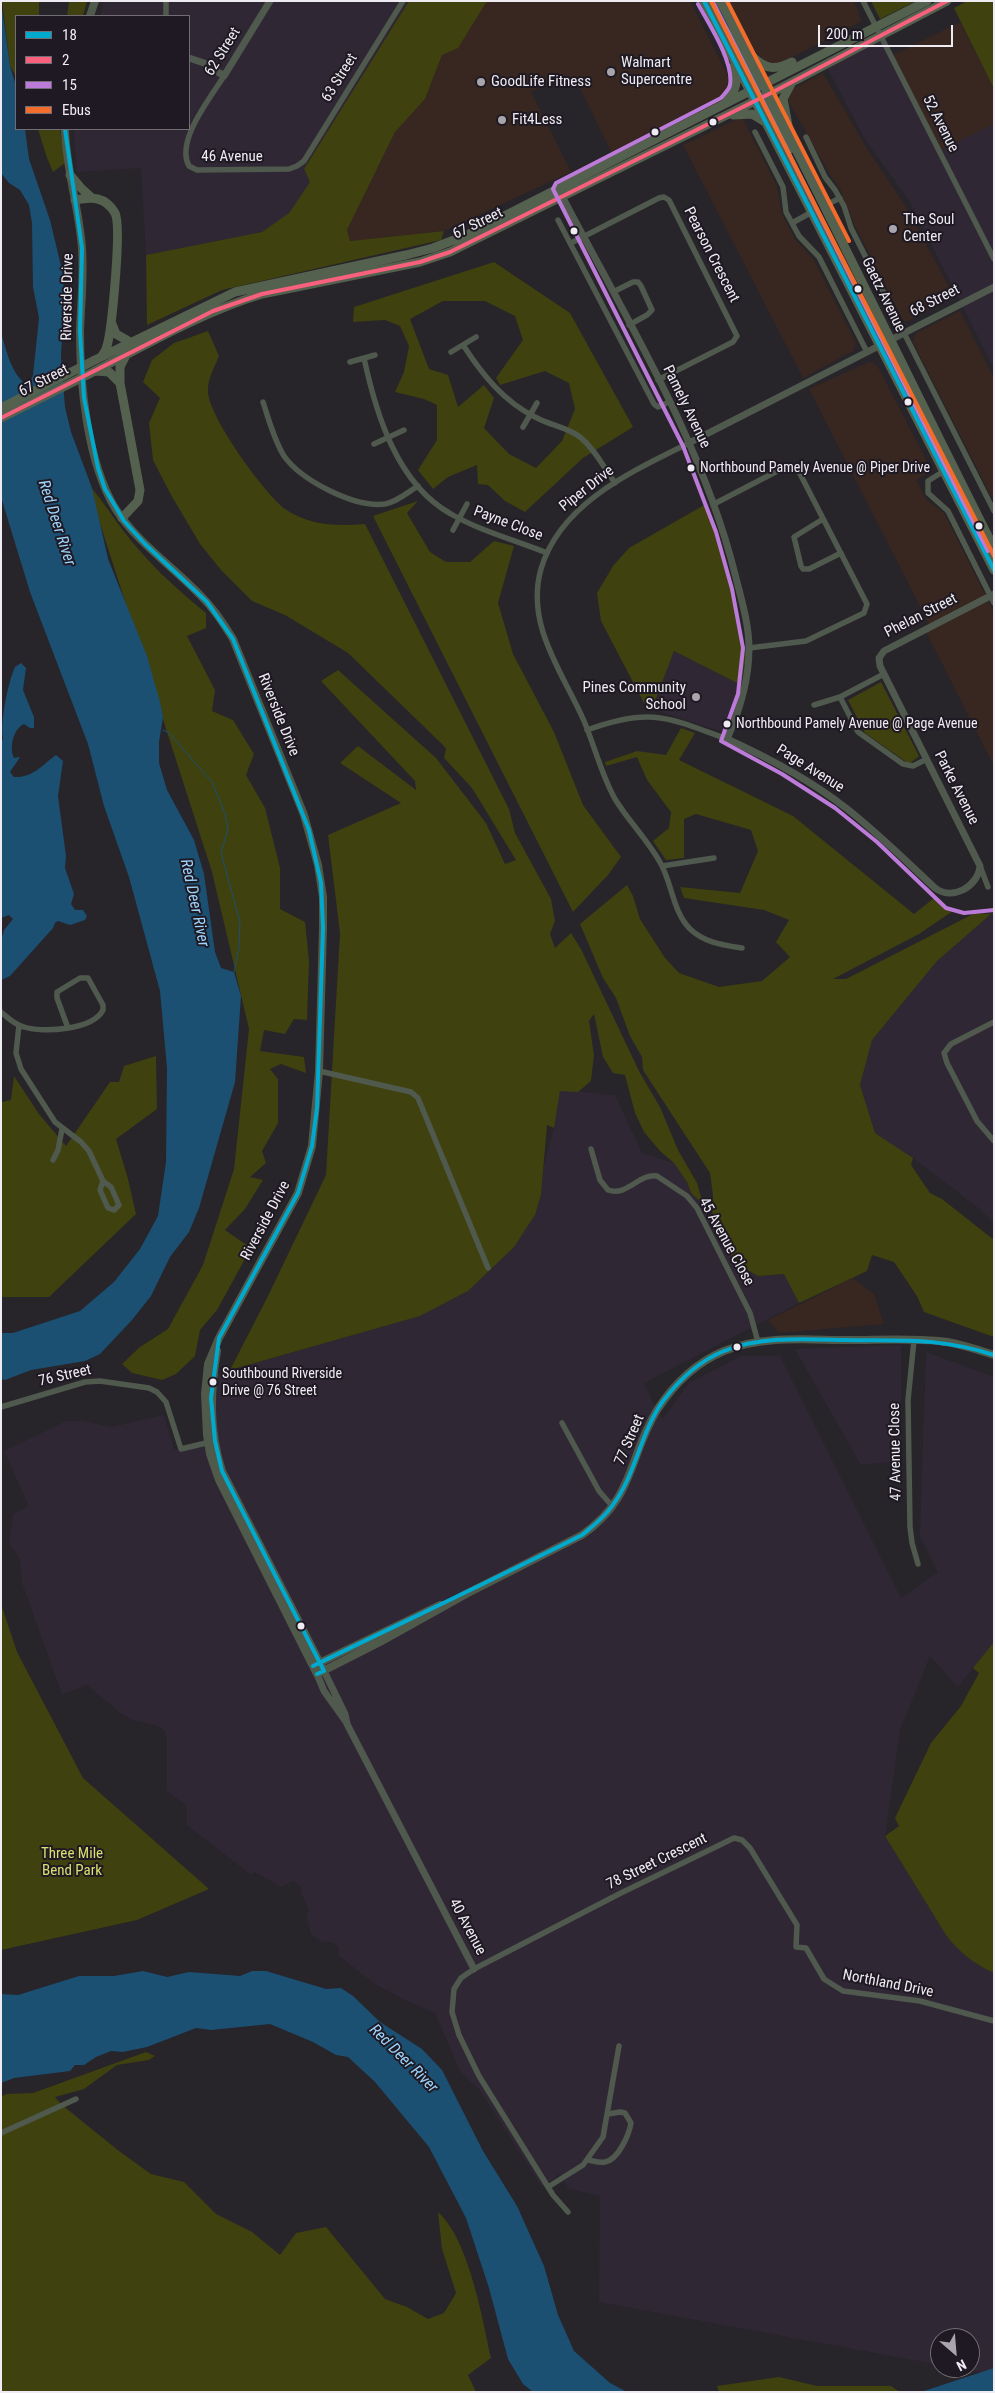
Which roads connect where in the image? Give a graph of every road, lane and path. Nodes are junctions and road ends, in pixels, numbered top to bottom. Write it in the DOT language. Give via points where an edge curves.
graph roads {
  1 [pos="95,1"];
  2 [pos="166,1"];
  3 [pos="270,1"];
  4 [pos="403,1"];
  5 [pos="704,1"];
  6 [pos="720,1"];
  7 [pos="863,1"];
  8 [pos="927,1"];
  9 [pos="947,1"];
  10 [pos="90,15"];
  11 [pos="166,15"];
  12 [pos="878,31"];
  13 [pos="726,45"];
  14 [pos="747,52"];
  15 [pos="190,58"];
  16 [pos="812,58"];
  17 [pos="224,76"];
  18 [pos="795,80"];
  19 [pos="761,85"];
  20 [pos="750,90"];
  21 [pos="761,97"];
  22 [pos="725,103"];
  23 [pos="708,112"];
  24 [pos="721,118"];
  25 [pos="766,123"];
  26 [pos="677,128"];
  27 [pos="65,130"];
  28 [pos="755,132"];
  29 [pos="684,136"];
  30 [pos="806,138"];
  31 [pos="791,140"];
  32 [pos="187,145"];
  33 [pos="634,161"];
  34 [pos="297,166"];
  35 [pos="807,170"];
  36 [pos="70,175"];
  37 [pos="561,193"];
  38 [pos="91,197"];
  39 [pos="840,198"];
  40 [pos="75,200"];
  41 [pos="824,206"];
  42 [pos="812,212"];
  43 [pos="558,220"];
  44 [pos="792,223"];
  45 [pos="584,236"];
  46 [pos="571,242"];
  47 [pos="994,259"];
  48 [pos="994,287"];
  49 [pos="613,292"];
  50 [pos="111,322"];
  51 [pos="629,325"];
  52 [pos="904,333"];
  53 [pos="476,337"];
  54 [pos="889,340"];
  55 [pos="134,344"];
  56 [pos="463,345"];
  57 [pos="880,345"];
  58 [pos="451,352"];
  59 [pos="867,352"];
  60 [pos="126,355"];
  61 [pos="375,355"];
  62 [pos="98,358"];
  63 [pos="364,358"];
  64 [pos="350,362"];
  65 [pos="94,371"];
  66 [pos="658,380"];
  67 [pos="120,383"];
  68 [pos="263,402"];
  69 [pos="669,402"];
  70 [pos="537,403"];
  71 [pos="1,408"];
  72 [pos="530,415"];
  73 [pos="1,418"];
  74 [pos="523,427"];
  75 [pos="404,430"];
  76 [pos="388,437"];
  77 [pos="689,443"];
  78 [pos="374,444"];
  79 [pos="944,471"];
  80 [pos="615,483"];
  81 [pos="418,486"];
  82 [pos="467,504"];
  83 [pos="714,504"];
  84 [pos="994,511"];
  85 [pos="122,518"];
  86 [pos="459,518"];
  87 [pos="823,519"];
  88 [pos="453,530"];
  89 [pos="994,548"];
  90 [pos="547,553"];
  91 [pos="841,553"];
  92 [pos="994,570"];
  93 [pos="993,598"];
  94 [pos="749,648"];
  95 [pos="884,674"];
  96 [pos="840,697"];
  97 [pos="814,705"];
  98 [pos="587,730"];
  99 [pos="727,739"];
  100 [pos="927,759"];
  101 [pos="714,858"];
  102 [pos="662,866"];
  103 [pos="980,866"];
  104 [pos="988,887"];
  105 [pos="742,948"];
  106 [pos="1,1012"];
  107 [pos="994,1022"];
  108 [pos="19,1025"];
  109 [pos="68,1028"];
  110 [pos="319,1072"];
  111 [pos="62,1129"];
  112 [pos="994,1141"];
  113 [pos="591,1149"];
  114 [pos="53,1160"];
  115 [pos="103,1181"];
  116 [pos="488,1268"];
  117 [pos="914,1340"];
  118 [pos="758,1342"];
  119 [pos="994,1355"];
  120 [pos="1,1407"];
  121 [pos="562,1423"];
  122 [pos="211,1442"];
  123 [pos="613,1507"];
  124 [pos="918,1564"];
  125 [pos="456,1599"];
  126 [pos="316,1664"];
  127 [pos="320,1672"];
  128 [pos="796,1947"];
  129 [pos="474,1969"];
  130 [pos="994,2021"];
  131 [pos="619,2046"];
  132 [pos="76,2099"];
  133 [pos="608,2114"];
  134 [pos="1,2133"];
  135 [pos="588,2160"];
  136 [pos="548,2187"];
  137 [pos="568,2212"];
  1 -- 10 [label="main road"];
  2 -- 11 [label="street"];
  3 -- 17 [label="street, 62 Street"];
  4 -- 34 [label="street, 63 Street" via="304,161"];
  5 -- 13 [label="main road"];
  5 -- 19 [label="main road" via="722,23"];
  6 -- 14 [label="main road"];
  7 -- 12 [label="street, 52 Avenue"];
  8 -- 12 [label="main road, 67 Street"];
  9 -- 12 [label="main road, 67 Street"];
  12 -- 16 [label="main road, 67 Street"];
  12 -- 18 [label="main road, 67 Street"];
  12 -- 47 [label="street, 52 Avenue"];
  13 -- 20 [label="main road"];
  13 -- 22 [label="main road" via="736,84"];
  14 -- 16 [label="main road" via="769,68"];
  14 -- 19 [label="main road"];
  15 -- 17 [label="street"];
  16 -- 19 [label="main road, 67 Street"];
  17 -- 32 [label="street, 62 Street" via="198,118"];
  18 -- 21 [label="main road, 67 Street"];
  18 -- 31 [label="main road" via="783,99"];
  19 -- 20 [label="main road, 67 Street"];
  19 -- 21 [label="main road"];
  20 -- 21 [label="main road"];
  20 -- 22 [label="main road, 67 Street"];
  21 -- 24 [label="main road, 67 Street"];
  21 -- 25 [label="main road, Gaetz Avenue"];
  21 -- 31 [label="main road, Gaetz Avenue"];
  21 -- 35 [label="main road" via="796,161"];
  22 -- 23 [label="main road, 67 Street"];
  23 -- 26 [label="main road, 67 Street"];
  23 -- 29 [label="main road" via="685,130"];
  24 -- 25 [label="main road" via="746,113 756,115"];
  24 -- 29 [label="main road, 67 Street"];
  25 -- 42 [label="main road, Gaetz Avenue"];
  26 -- 33 [label="main road" via="673,136"];
  26 -- 37 [label="main road, 67 Street"];
  27 -- 36 [label="main road, Riverside Drive"];
  28 -- 44 [label="street" via="783,187 785,208"];
  29 -- 33 [label="main road, 67 Street"];
  30 -- 39 [label="street" via="825,177"];
  31 -- 35 [label="main road, Gaetz Avenue"];
  32 -- 34 [label="street, 46 Avenue" via="186,160 191,168 197,170 289,169"];
  33 -- 37 [label="main road, 67 Street"];
  35 -- 41 [label="main road, Gaetz Avenue"];
  36 -- 38 [label="main road"];
  36 -- 40 [label="main road, Riverside Drive"];
  37 -- 45 [label="street, Pamely Avenue"];
  37 -- 55 [label="main road, 67 Street" via="433,248 235,292 148,333"];
  37 -- 55 [label="main road, 67 Street" via="450,252 420,262 262,294 238,301 145,345"];
  38 -- 40 [label="main road"];
  38 -- 50 [label="main road" via="104,200 116,216 118,233"];
  39 -- 41 [label="street"];
  39 -- 52 [label="street" via="851,228"];
  40 -- 85 [label="main road, Riverside Drive" via="83,260 80,330 85,399 98,468"];
  41 -- 54 [label="main road, Gaetz Avenue"];
  42 -- 44 [label="street"];
  42 -- 57 [label="main road, Gaetz Avenue"];
  43 -- 46 [label="street"];
  44 -- 59 [label="street" via="818,257"];
  45 -- 46 [label="street, Pearson Crescent"];
  45 -- 49 [label="street, Pamely Avenue"];
  45 -- 66 [label="street, Pearson Crescent" via="660,197 669,200 737,336 734,342"];
  46 -- 69 [label="street" via="654,404 658,407"];
  48 -- 52 [label="street, 68 Street"];
  49 -- 51 [label="street, Pamely Avenue"];
  49 -- 51 [label="street" via="637,282 651,305 651,312"];
  50 -- 55 [label="main road" via="116,334"];
  50 -- 62 [label="main road" via="106,349"];
  51 -- 66 [label="street, Pamely Avenue"];
  52 -- 54 [label="street, 68 Street"];
  52 -- 84 [label="street"];
  53 -- 56 [label="street"];
  54 -- 57 [label="street, Piper Drive"];
  54 -- 89 [label="main road, Gaetz Avenue"];
  55 -- 60 [label="main road, 67 Street"];
  55 -- 62 [label="main road, 67 Street"];
  56 -- 58 [label="street"];
  56 -- 72 [label="street" via="491,384"];
  57 -- 59 [label="street, Piper Drive"];
  57 -- 79 [label="main road, Gaetz Avenue"];
  59 -- 77 [label="street, Piper Drive"];
  60 -- 65 [label="main road, 67 Street"];
  60 -- 67 [label="main road" via="120,367"];
  61 -- 63 [label="street"];
  62 -- 71 [label="main road, 67 Street, bridge"];
  63 -- 64 [label="street"];
  63 -- 76 [label="street, Payne Close" via="374,400"];
  65 -- 67 [label="main road" via="109,372"];
  65 -- 73 [label="main road, 67 Street, bridge"];
  66 -- 69 [label="street, Pamely Avenue"];
  67 -- 85 [label="main road" via="140,490 138,501"];
  68 -- 81 [label="street" via="284,456 318,486 362,502 378,504 392,502"];
  69 -- 77 [label="street, Pamely Avenue"];
  70 -- 72 [label="street"];
  72 -- 74 [label="street"];
  72 -- 80 [label="street" via="582,438"];
  75 -- 76 [label="street"];
  76 -- 78 [label="street"];
  76 -- 81 [label="street, Payne Close"];
  77 -- 80 [label="street, Piper Drive"];
  77 -- 83 [label="street, Pamely Avenue"];
  79 -- 92 [label="main road, Gaetz Avenue"];
  79 -- 93 [label="street" via="928,481 928,493 948,511"];
  80 -- 90 [label="street, Piper Drive" via="570,519"];
  81 -- 86 [label="street, Payne Close" via="439,506"];
  82 -- 86 [label="street, Payne Close"];
  83 -- 87 [label="street" via="787,466 794,466"];
  83 -- 94 [label="street, Pamely Avenue" via="738,588"];
  85 -- 110 [label="main road, Riverside Drive" via="202,596 222,620 241,658 307,822 323,897"];
  86 -- 88 [label="street, Payne Close"];
  86 -- 90 [label="street, Payne Close"];
  87 -- 91 [label="street"];
  87 -- 91 [label="street" via="794,537 801,566 809,569"];
  90 -- 98 [label="street, Piper Drive" via="537,588 541,628"];
  91 -- 94 [label="street" via="868,604 865,612 806,641"];
  93 -- 95 [label="street, Phelan Street" via="882,652 878,660"];
  94 -- 99 [label="street, Pamely Avenue" via="744,696"];
  95 -- 96 [label="street"];
  95 -- 100 [label="street, Parke Avenue"];
  96 -- 97 [label="street"];
  96 -- 100 [label="street" via="856,729 872,742 905,765 913,766"];
  98 -- 99 [label="street, Page Avenue" via="624,718 654,716 679,721"];
  98 -- 102 [label="street, Piper Drive" via="614,797 650,844"];
  99 -- 103 [label="street, Page Avenue" via="792,771 845,807 941,892 952,894 964,889 977,876"];
  100 -- 103 [label="street, Parke Avenue"];
  101 -- 102 [label="street"];
  102 -- 105 [label="street, Piper Drive" via="680,913 690,928 714,943"];
  103 -- 104 [label="street, Parke Avenue"];
  106 -- 108 [label="street"];
  107 -- 112 [label="street" via="951,1044 944,1053 977,1121"];
  108 -- 109 [label="street" via="37,1029"];
  108 -- 111 [label="street" via="18,1064"];
  109 -- 109 [label="street" via="92,1021 103,1012 103,1005 88,978 80,978 57,992"];
  110 -- 116 [label="street" via="414,1093"];
  110 -- 122 [label="main road, Riverside Drive" via="312,1146 298,1193 219,1338 211,1398"];
  111 -- 114 [label="street"];
  111 -- 115 [label="street" via="85,1146"];
  113 -- 118 [label="street, 45 Avenue Close" via="600,1180 608,1190 618,1192 646,1177 657,1176 693,1202 745,1302"];
  115 -- 115 [label="street" via="101,1192 108,1208 114,1210 118,1204 111,1187"];
  117 -- 118 [label="main road, 77 Street"];
  117 -- 119 [label="main road, 77 Street" via="949,1343"];
  117 -- 124 [label="street, 47 Avenue Close" via="908,1400 910,1527"];
  118 -- 123 [label="main road, 77 Street" via="712,1357 694,1368 676,1386 654,1418"];
  120 -- 122 [label="street, 76 Street" via="85,1382 138,1386 157,1392 166,1402 181,1449"];
  121 -- 123 [label="street" via="599,1491"];
  122 -- 126 [label="main road, Riverside Drive" via="226,1480"];
  123 -- 125 [label="main road, 77 Street" via="582,1534"];
  125 -- 126 [label="main road, 77 Street"];
  125 -- 127 [label="main road, 77 Street"];
  126 -- 127 [label="main road, 40 Avenue"];
  127 -- 129 [label="street, 40 Avenue" via="324,1690 348,1724"];
  128 -- 129 [label="street, 78 Street Crescent" via="796,1925 786,1906 750,1848 742,1840 734,1838"];
  128 -- 130 [label="street, Northland Drive" via="806,1948 824,1979 843,1991 920,2001"];
  129 -- 136 [label="street, 40 Avenue" via="460,1978 454,1989 452,2012 459,2035 478,2076"];
  131 -- 133 [label="street"];
  132 -- 134 [label="street"];
  133 -- 135 [label="street" via="603,2137"];
  133 -- 135 [label="street" via="625,2113 631,2123 630,2130 613,2158 606,2162"];
  135 -- 136 [label="street"];
  136 -- 137 [label="street, 40 Avenue"];
}
